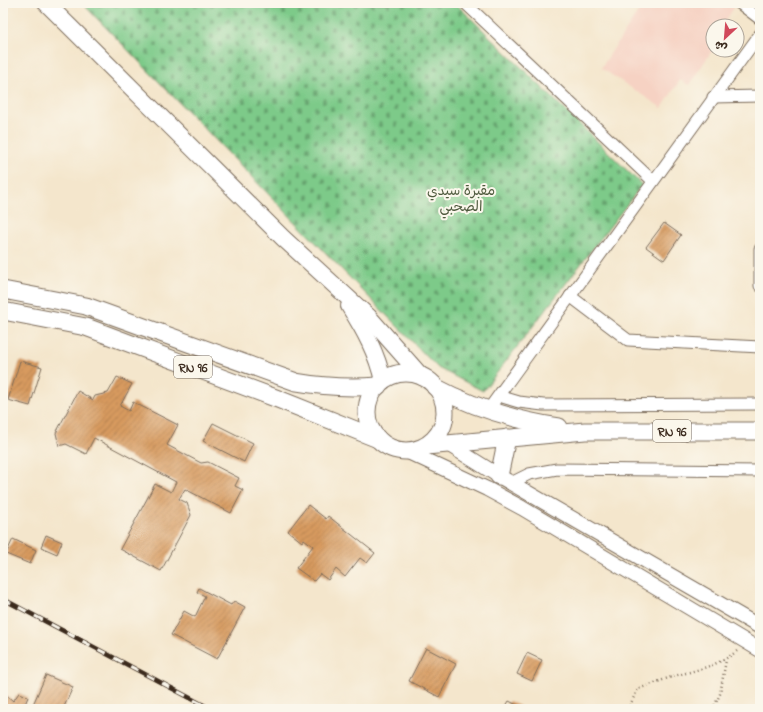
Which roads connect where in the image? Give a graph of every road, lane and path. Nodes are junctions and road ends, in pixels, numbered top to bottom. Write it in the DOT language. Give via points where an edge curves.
graph roads {
  1 [pos="46,3"];
  2 [pos="465,3"];
  3 [pos="739,3"];
  4 [pos="760,19"];
  5 [pos="760,34"];
  6 [pos="760,96"];
  7 [pos="713,97"];
  8 [pos="653,182"];
  9 [pos="760,249"];
  10 [pos="760,286"];
  11 [pos="339,289"];
  12 [pos="3,290"];
  13 [pos="570,296"];
  14 [pos="3,311"];
  15 [pos="760,347"];
  16 [pos="429,382"];
  17 [pos="380,383"];
  18 [pos="500,396"];
  19 [pos="760,404"];
  20 [pos="488,410"];
  21 [pos="585,431"];
  22 [pos="760,431"];
  23 [pos="506,438"];
  24 [pos="378,439"];
  25 [pos="436,442"];
  26 [pos="406,451"];
  27 [pos="760,472"];
  28 [pos="505,479"];
  29 [pos="760,627"];
  30 [pos="747,642"];
  31 [pos="760,650"];
  32 [pos="726,660"];
  33 [pos="628,709"];
  34 [pos="713,709"];
  1 -- 11 [label="main road" via="283,238"];
  2 -- 8 [label="street"];
  3 -- 4 [label="street"];
  5 -- 7 [label="street"];
  6 -- 7 [label="street"];
  7 -- 8 [label="street"];
  8 -- 13 [label="street"];
  9 -- 10 [label="street"];
  11 -- 16 [label="main road" via="369,317"];
  11 -- 17 [label="main road" via="369,338 379,364"];
  12 -- 17 [label="main road, RN 96" via="86,306 296,382 350,388"];
  13 -- 15 [label="street" via="628,340"];
  13 -- 18 [label="street"];
  14 -- 24 [label="main road, RN 96" via="86,327"];
  16 -- 17 [label="main road" via="412,374 402,374"];
  16 -- 20 [label="main road, RN 96"];
  16 -- 25 [label="main road" via="442,398 445,410 444,423"];
  17 -- 24 [label="main road" via="371,395 368,412 371,429"];
  18 -- 19 [label="street" via="543,405"];
  18 -- 20 [label="street"];
  20 -- 21 [label="main road, RN 96" via="529,422"];
  21 -- 22 [label="main road, RN 96"];
  21 -- 23 [label="main road, RN 96"];
  23 -- 25 [label="main road, RN 96"];
  23 -- 28 [label="main road"];
  24 -- 26 [label="main road" via="386,446"];
  25 -- 26 [label="main road"];
  25 -- 28 [label="street"];
  26 -- 30 [label="street" via="504,498"];
  27 -- 28 [label="street" via="557,469"];
  28 -- 29 [label="street"];
  30 -- 31 [label="street"];
  30 -- 32 [label="path"];
  32 -- 33 [label="path" via="638,689"];
  32 -- 34 [label="path" via="720,694"];
}
